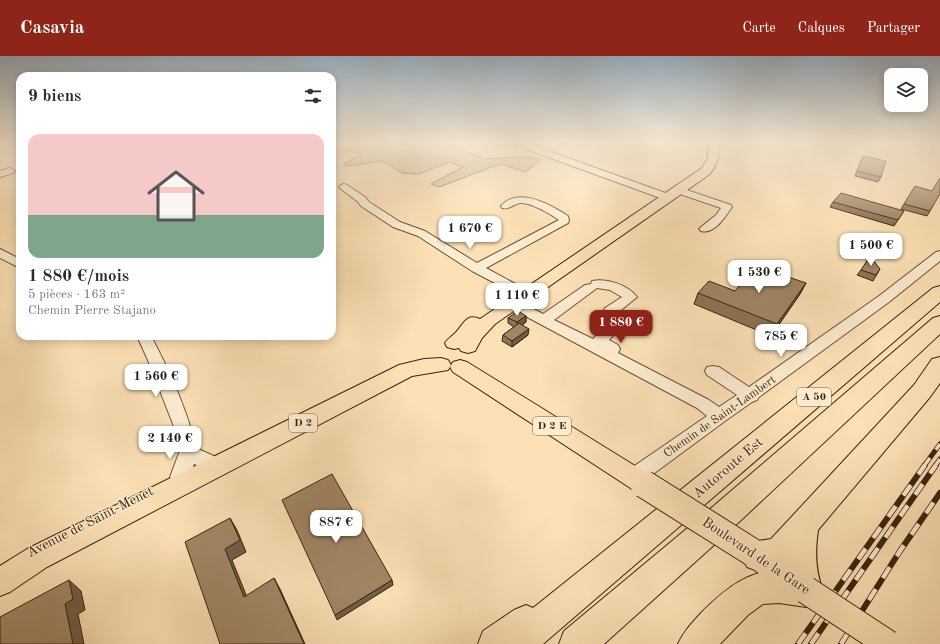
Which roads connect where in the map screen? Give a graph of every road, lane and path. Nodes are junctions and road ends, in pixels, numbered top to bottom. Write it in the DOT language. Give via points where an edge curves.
graph roads {
  1 [pos="603,170"];
  2 [pos="706,170"];
  3 [pos="10,171"];
  4 [pos="0,174"];
  5 [pos="344,187"];
  6 [pos="673,193"];
  7 [pos="506,206"];
  8 [pos="705,229"];
  9 [pos="0,253"];
  10 [pos="940,255"];
  11 [pos="16,262"];
  12 [pos="476,268"];
  13 [pos="940,292"];
  14 [pos="516,298"];
  15 [pos="544,320"];
  16 [pos="940,323"];
  17 [pos="146,340"];
  18 [pos="452,355"];
  19 [pos="624,361"];
  20 [pos="940,365"];
  21 [pos="713,371"];
  22 [pos="750,396"];
  23 [pos="719,416"];
  24 [pos="188,453"];
  25 [pos="209,462"];
  26 [pos="639,480"];
  27 [pos="174,484"];
  28 [pos="803,525"];
  29 [pos="639,543"];
  30 [pos="755,554"];
  31 [pos="37,558"];
  32 [pos="0,566"];
  33 [pos="0,577"];
  34 [pos="0,582"];
  35 [pos="803,588"];
  36 [pos="496,644"];
  37 [pos="516,644"];
  38 [pos="577,644"];
  39 [pos="696,644"];
  40 [pos="888,644"];
  1 -- 6 [label="street"];
  2 -- 6 [label="main road"];
  3 -- 4 [label="street"];
  5 -- 12 [label="street" via="397,225 421,233"];
  6 -- 8 [label="street" via="727,207 720,217"];
  6 -- 14 [label="main road"];
  7 -- 12 [label="street" via="519,200 531,202 556,212 564,221"];
  9 -- 11 [label="street"];
  10 -- 22 [label="street, Chemin de Saint-Lambert"];
  12 -- 14 [label="street"];
  13 -- 29 [label="highway, Autoroute Est / A 50"];
  14 -- 15 [label="street"];
  14 -- 18 [label="main road"];
  15 -- 19 [label="street"];
  15 -- 19 [label="street" via="594,286 613,288 628,294 630,297 610,312 608,316 616,322 599,340 625,355"];
  16 -- 38 [label="highway, A 50"];
  17 -- 24 [label="street" via="180,418"];
  18 -- 25 [label="main road, D 2" via="404,366"];
  18 -- 26 [label="main road, Boulevard de la Gare / D 2 E"];
  18 -- 27 [label="main road, D 2" via="406,370"];
  19 -- 23 [label="street" via="703,404"];
  20 -- 28 [label="highway" via="922,391"];
  21 -- 22 [label="street"];
  22 -- 23 [label="street, Chemin de Saint-Lambert"];
  23 -- 26 [label="street, Chemin de Saint-Lambert"];
  24 -- 25 [label="street"];
  24 -- 27 [label="street"];
  25 -- 27 [label="main road, D 2"];
  26 -- 30 [label="main road, Boulevard de la Gare / D 2 E, bridge"];
  27 -- 31 [label="main road, Avenue de Saint-Menet / D 2"];
  27 -- 32 [label="main road, Avenue de Saint-Menet / D 2"];
  28 -- 30 [label="highway" via="779,552"];
  28 -- 35 [label="highway" via="800,548"];
  29 -- 36 [label="highway"];
  29 -- 37 [label="highway, Autoroute Est / A 50"];
  30 -- 35 [label="main road, Boulevard de la Gare"];
  31 -- 33 [label="main road"];
  31 -- 34 [label="main road, Avenue de Saint-Menet / D 2"];
  35 -- 39 [label="highway" via="780,586 761,589 745,597"];
  35 -- 40 [label="main road, Boulevard de la Gare, bridge"];
}
